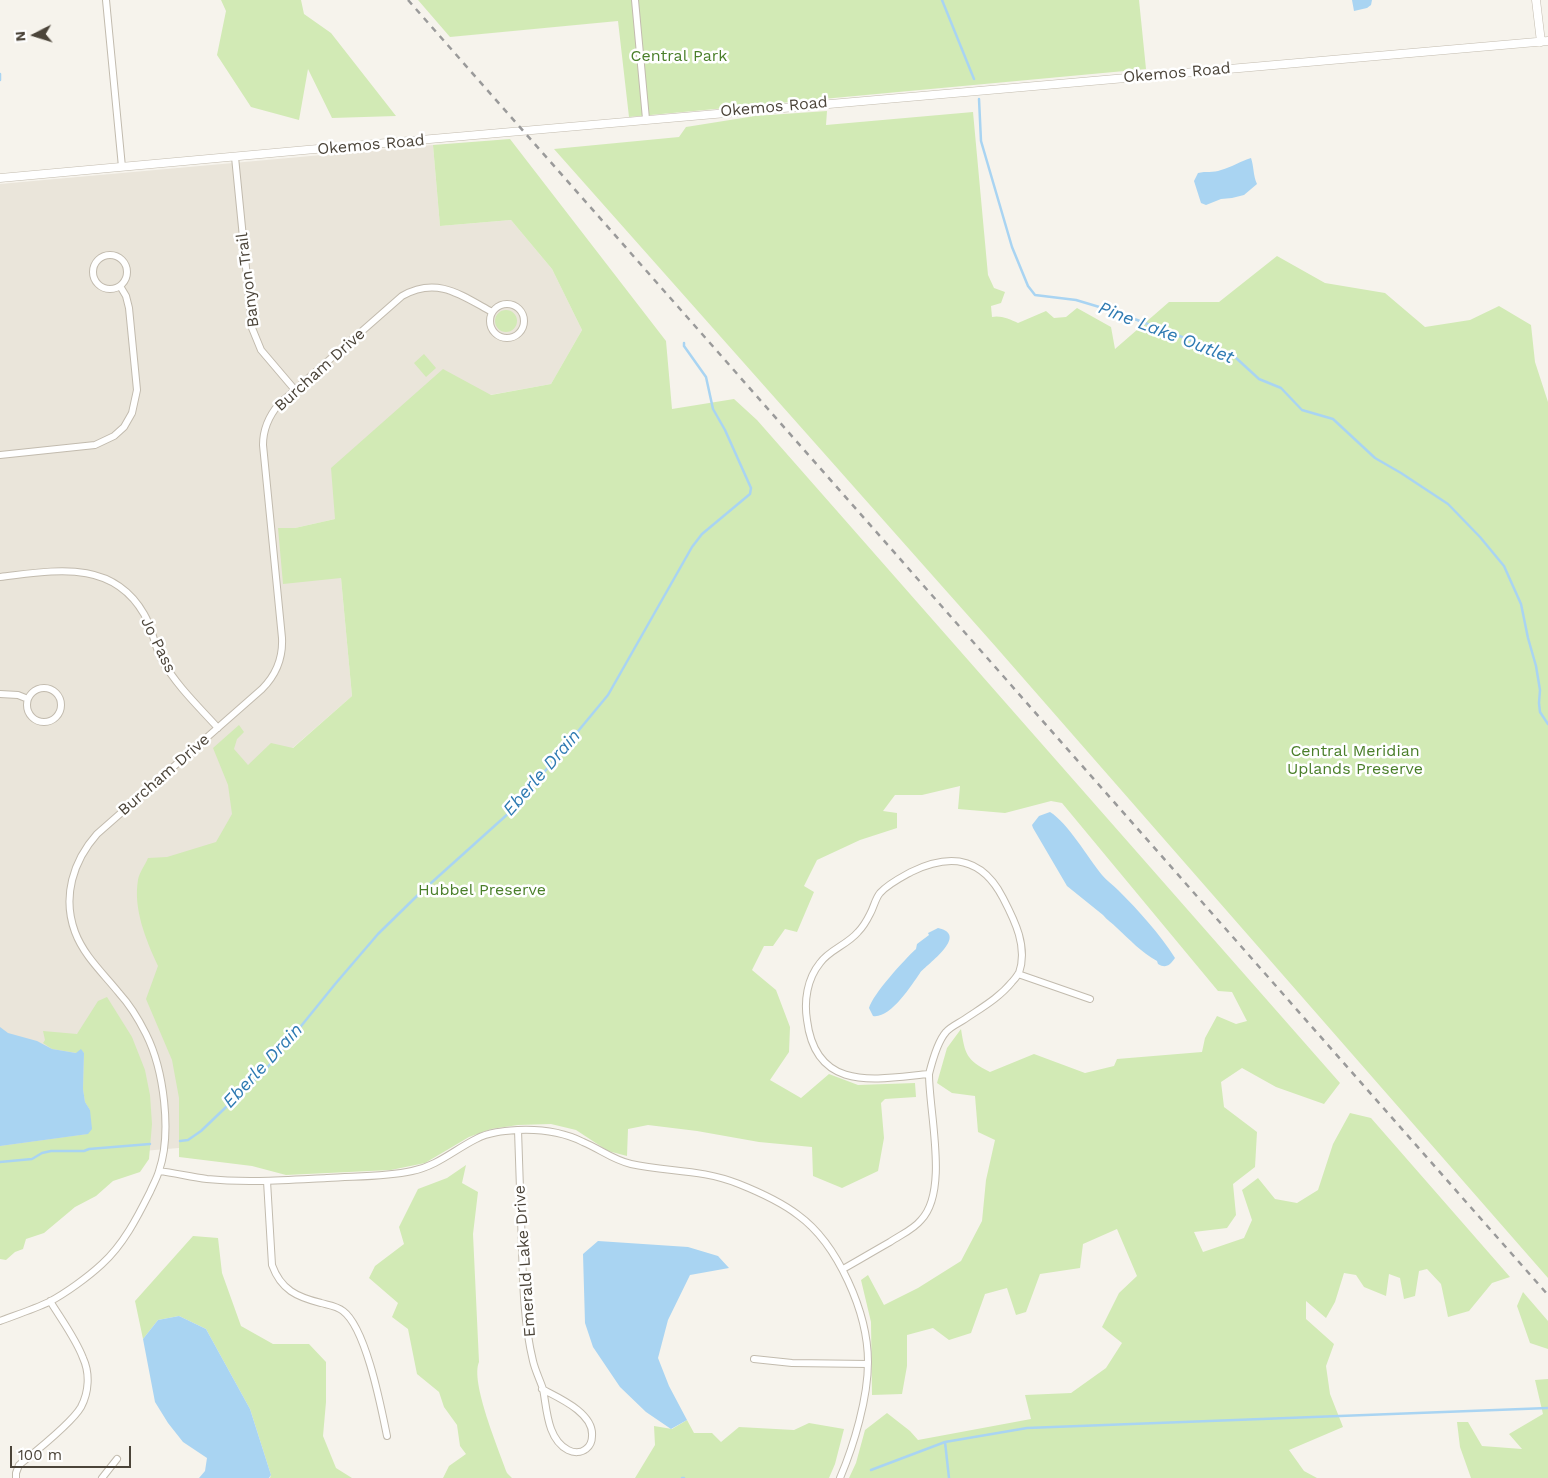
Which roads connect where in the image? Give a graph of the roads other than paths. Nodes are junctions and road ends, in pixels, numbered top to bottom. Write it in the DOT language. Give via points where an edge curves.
graph roads {
  1 [pos="106,0"];
  2 [pos="635,0"];
  3 [pos="1536,0"];
  4 [pos="1544,42"];
  5 [pos="646,119"];
  6 [pos="235,157"];
  7 [pos="122,167"];
  8 [pos="0,178"];
  9 [pos="120,286"];
  10 [pos="492,312"];
  11 [pos="295,390"];
  12 [pos="0,455"];
  13 [pos="0,577"];
  14 [pos="0,694"];
  15 [pos="28,699"];
  16 [pos="218,728"];
  17 [pos="1018,974"];
  18 [pos="1090,999"];
  19 [pos="929,1074"];
  20 [pos="518,1130"];
  21 [pos="160,1172"];
  22 [pos="267,1181"];
  23 [pos="843,1269"];
  24 [pos="50,1301"];
  25 [pos="0,1321"];
  26 [pos="754,1359"];
  27 [pos="868,1364"];
  28 [pos="542,1389"];
  29 [pos="387,1436"];
  30 [pos="117,1459"];
  31 [pos="16,1478"];
  32 [pos="102,1478"];
  33 [pos="840,1478"];
  1 -- 7 [label="street"];
  2 -- 5 [label="street"];
  3 -- 4 [label="street"];
  4 -- 5 [label="street, Okemos Road"];
  5 -- 6 [label="street, Okemos Road"];
  6 -- 7 [label="street, Okemos Road"];
  6 -- 11 [label="street, Banyon Trail" via="252,328 261,350"];
  7 -- 8 [label="street, Okemos Road"];
  9 -- 9 [label="street" via="127,275 124,263 113,256 101,259 94,269 97,282 107,289"];
  9 -- 12 [label="street" via="129,308 137,390 129,420 114,436 95,445"];
  10 -- 10 [label="street" via="490,325 497,336 510,338 521,330 523,317 516,306 503,304"];
  10 -- 11 [label="street, Burcham Drive" via="446,289 430,287 415,290 402,296"];
  11 -- 16 [label="street, Burcham Drive" via="274,410 263,438 282,638 280,658 267,684"];
  13 -- 16 [label="street, Jo Pass" via="78,571 96,575 122,589 145,616 168,669"];
  14 -- 15 [label="street"];
  15 -- 15 [label="street" via="28,713 35,720 49,721 60,712 59,697 48,688 34,691"];
  16 -- 21 [label="street, Burcham Drive" via="97,834 79,858 71,886 71,916 78,939 90,960 133,1012 156,1058 164,1115"];
  17 -- 18 [label="street"];
  17 -- 19 [label="street" via="1003,993 945,1032"];
  17 -- 19 [label="street" via="1022,949 1019,934 991,878 977,867 961,862 930,864 878,895 862,928 820,961 814,971 808,989 808,1030 826,1064 843,1074 871,1079"];
  19 -- 23 [label="street" via="935,1184 929,1211 910,1230"];
  20 -- 22 [label="street" via="478,1138 442,1160 414,1171"];
  20 -- 23 [label="street" via="552,1131 585,1142 618,1161 696,1172 739,1184 779,1202 800,1216"];
  20 -- 28 [label="street, Emerald Lake Drive" via="526,1316 533,1361"];
  21 -- 22 [label="street" via="209,1179"];
  21 -- 24 [label="street, Burcham Drive" via="113,1252 88,1276"];
  22 -- 29 [label="street" via="272,1266 276,1277 294,1294 343,1311 353,1324 377,1387"];
  23 -- 27 [label="street" via="863,1322"];
  24 -- 25 [label="street, Burcham Drive"];
  24 -- 31 [label="street" via="84,1358 88,1376 86,1393 80,1407 68,1421 19,1465"];
  26 -- 27 [label="street"];
  27 -- 33 [label="street" via="854,1442"];
  28 -- 28 [label="street, Emerald Lake Drive" via="556,1438 571,1451 584,1450 590,1445 593,1432 587,1419 576,1408"];
  30 -- 32 [label="street"];
}
